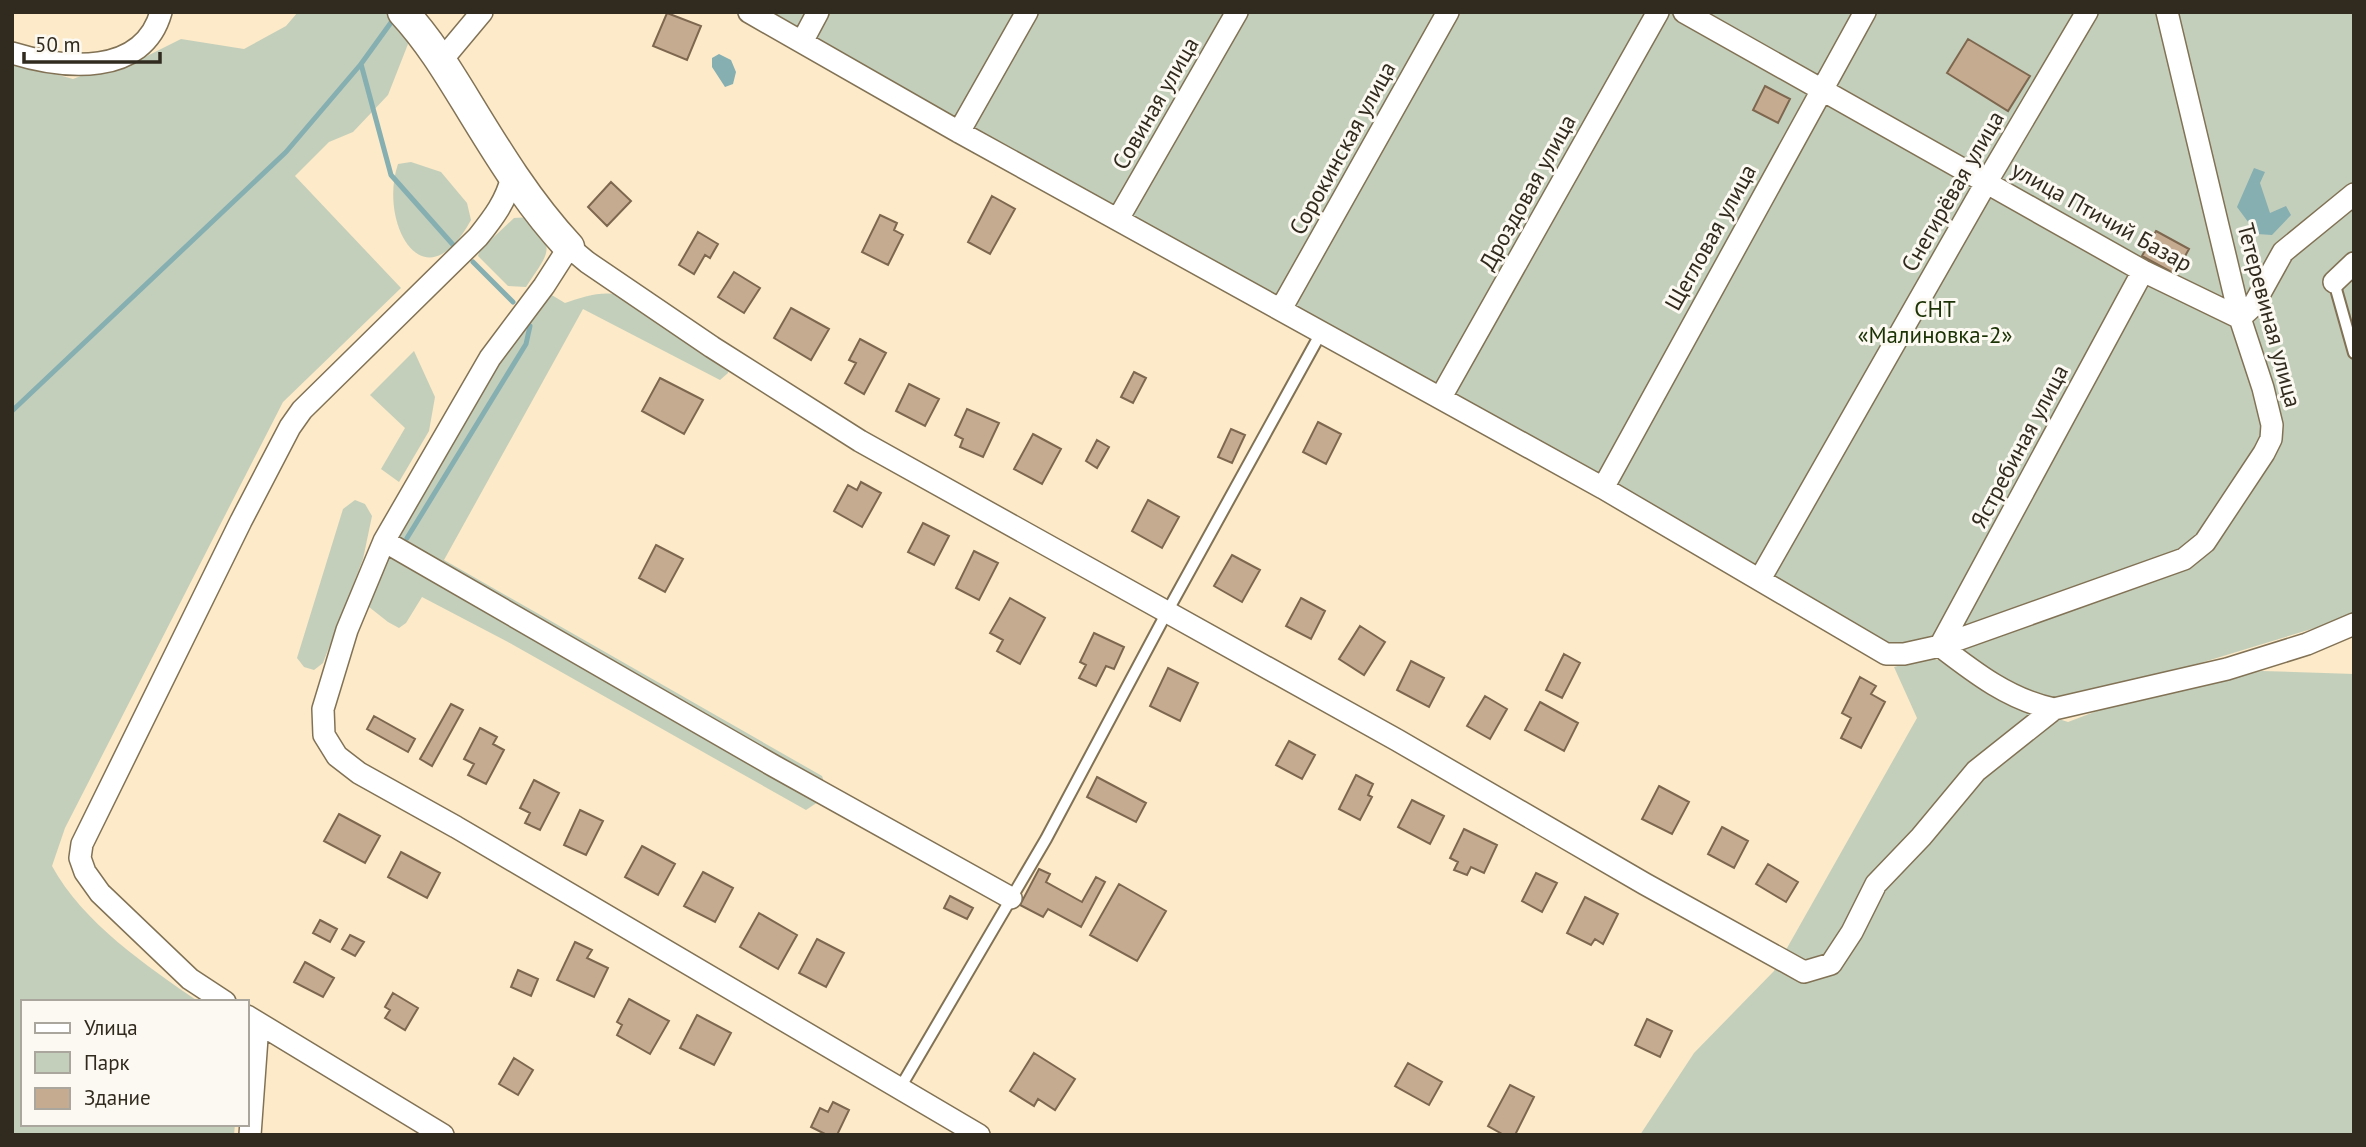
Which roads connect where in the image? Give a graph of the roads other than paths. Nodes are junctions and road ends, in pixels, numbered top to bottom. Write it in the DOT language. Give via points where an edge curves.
graph roads {
  1 [pos="161,12"];
  2 [pos="403,12"];
  3 [pos="482,12"];
  4 [pos="818,12"];
  5 [pos="1027,12"];
  6 [pos="1237,12"];
  7 [pos="1448,12"];
  8 [pos="1658,12"];
  9 [pos="1684,12"];
  10 [pos="1865,12"];
  11 [pos="2087,12"];
  12 [pos="2167,12"];
  13 [pos="752,13"];
  14 [pos="802,42"];
  15 [pos="12,53"];
  16 [pos="441,61"];
  17 [pos="1821,89"];
  18 [pos="959,132"];
  19 [pos="512,177"];
  20 [pos="1986,183"];
  21 [pos="2354,194"];
  22 [pos="1118,219"];
  23 [pos="569,247"];
  24 [pos="2354,263"];
  25 [pos="2143,271"];
  26 [pos="2334,282"];
  27 [pos="1281,309"];
  28 [pos="2240,318"];
  29 [pos="1322,331"];
  30 [pos="2354,353"];
  31 [pos="1441,397"];
  32 [pos="1603,488"];
  33 [pos="384,541"];
  34 [pos="1760,579"];
  35 [pos="1167,612"];
  36 [pos="2354,624"];
  37 [pos="1940,646"];
  38 [pos="2054,709"];
  39 [pos="1011,898"];
  40 [pos="222,1000"];
  41 [pos="252,1020"];
  42 [pos="900,1088"];
  43 [pos="250,1135"];
  44 [pos="443,1135"];
  45 [pos="979,1135"];
  1 -- 15 [label="street" via="145,44 112,60 67,65"];
  2 -- 16 [label="street"];
  3 -- 16 [label="street"];
  4 -- 14 [label="street"];
  5 -- 18 [label="street"];
  6 -- 22 [label="street, Совиная улица"];
  7 -- 27 [label="street, Сорокинская улица"];
  8 -- 31 [label="street, Дроздовая улица"];
  9 -- 17 [label="street, улица Птичий Базар"];
  10 -- 17 [label="street, Щегловая улица"];
  11 -- 20 [label="street, Снегирёвая улица"];
  12 -- 28 [label="street, Тетеревиная улица"];
  13 -- 14 [label="street, Тетеревиная улица"];
  14 -- 18 [label="street, Тетеревиная улица"];
  16 -- 19 [label="street"];
  17 -- 20 [label="street, улица Птичий Базар"];
  17 -- 32 [label="street, Щегловая улица"];
  18 -- 22 [label="street, Тетеревиная улица"];
  19 -- 23 [label="street"];
  19 -- 40 [label="street" via="497,215 478,237 290,426 82,844 85,872 100,893 190,979"];
  20 -- 25 [label="street, улица Птичий Базар"];
  20 -- 34 [label="street, Снегирёвая улица"];
  21 -- 28 [label="street" via="2283,252 2253,306"];
  22 -- 27 [label="street, Тетеревиная улица"];
  23 -- 33 [label="street" via="490,358"];
  23 -- 35 [label="street" via="712,347 860,441"];
  24 -- 26 [label="street"];
  25 -- 28 [label="street, улица Птичий Базар"];
  25 -- 37 [label="street, Ястребиная улица"];
  26 -- 30 [label="lane"];
  27 -- 29 [label="street, Тетеревиная улица"];
  28 -- 37 [label="street, Тетеревиная улица" via="2269,413 2271,439 2205,542 2184,559"];
  29 -- 31 [label="street, Тетеревиная улица"];
  29 -- 35 [label="lane"];
  31 -- 32 [label="street, Тетеревиная улица"];
  32 -- 34 [label="street, Тетеревиная улица"];
  33 -- 39 [label="street"];
  33 -- 42 [label="street" via="347,630 323,709 324,735 337,756"];
  34 -- 37 [label="street, Тетеревиная улица" via="1886,654"];
  35 -- 38 [label="street" via="1804,972 1831,964 1876,884 1976,771"];
  35 -- 39 [label="lane"];
  36 -- 38 [label="street" via="2227,669"];
  37 -- 38 [label="street" via="2005,691"];
  39 -- 42 [label="lane"];
  41 -- 43 [label="street"];
  41 -- 44 [label="street"];
  42 -- 45 [label="street"];
}
